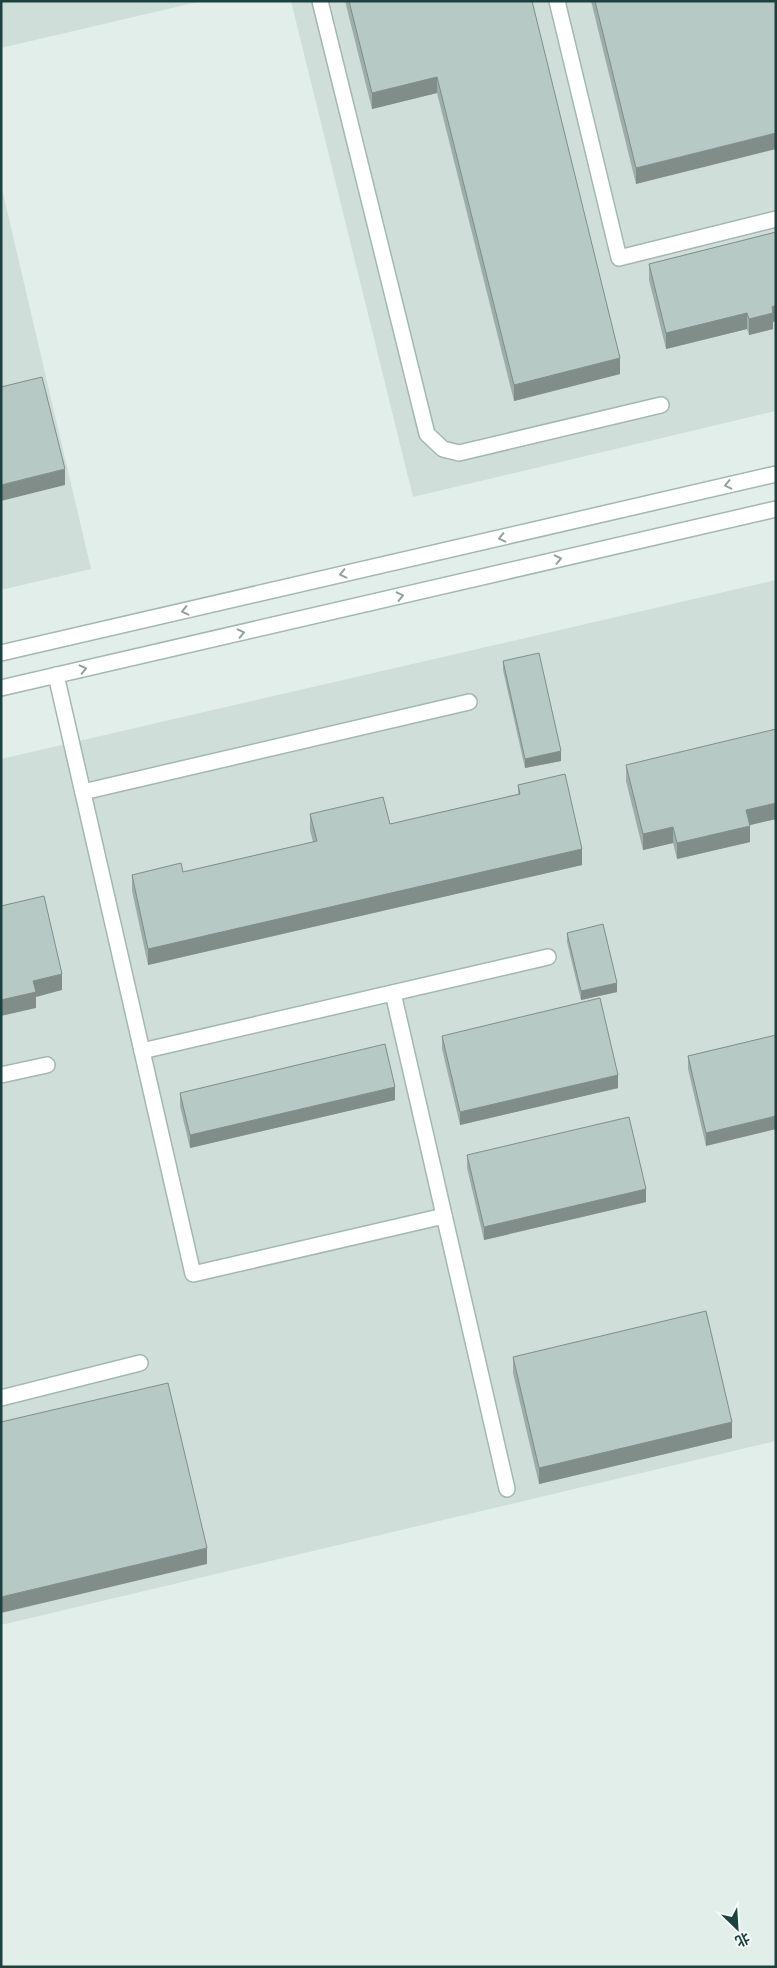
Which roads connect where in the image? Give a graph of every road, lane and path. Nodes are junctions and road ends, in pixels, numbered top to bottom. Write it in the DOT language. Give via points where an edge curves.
graph roads {
  1 [pos="320,1"];
  2 [pos="557,1"];
  3 [pos="776,219"];
  4 [pos="660,405"];
  5 [pos="776,474"];
  6 [pos="776,509"];
  7 [pos="1,653"];
  8 [pos="56,675"];
  9 [pos="1,688"];
  10 [pos="469,702"];
  11 [pos="83,792"];
  12 [pos="548,957"];
  13 [pos="393,993"];
  14 [pos="142,1051"];
  15 [pos="47,1065"];
  16 [pos="1,1075"];
  17 [pos="444,1216"];
  18 [pos="140,1363"];
  19 [pos="1,1398"];
  20 [pos="507,1489"];
  1 -- 4 [label="street" via="427,434 442,449 459,453"];
  2 -- 3 [label="street" via="619,258"];
  5 -- 7 [label="street, one-way"];
  8 -- 6 [label="street, one-way"];
  8 -- 9 [label="street"];
  8 -- 11 [label="street"];
  10 -- 11 [label="street"];
  11 -- 14 [label="street"];
  12 -- 13 [label="street"];
  13 -- 14 [label="street"];
  13 -- 17 [label="street"];
  14 -- 17 [label="street" via="193,1274"];
  15 -- 16 [label="street"];
  17 -- 20 [label="street"];
  18 -- 19 [label="street"];
}
